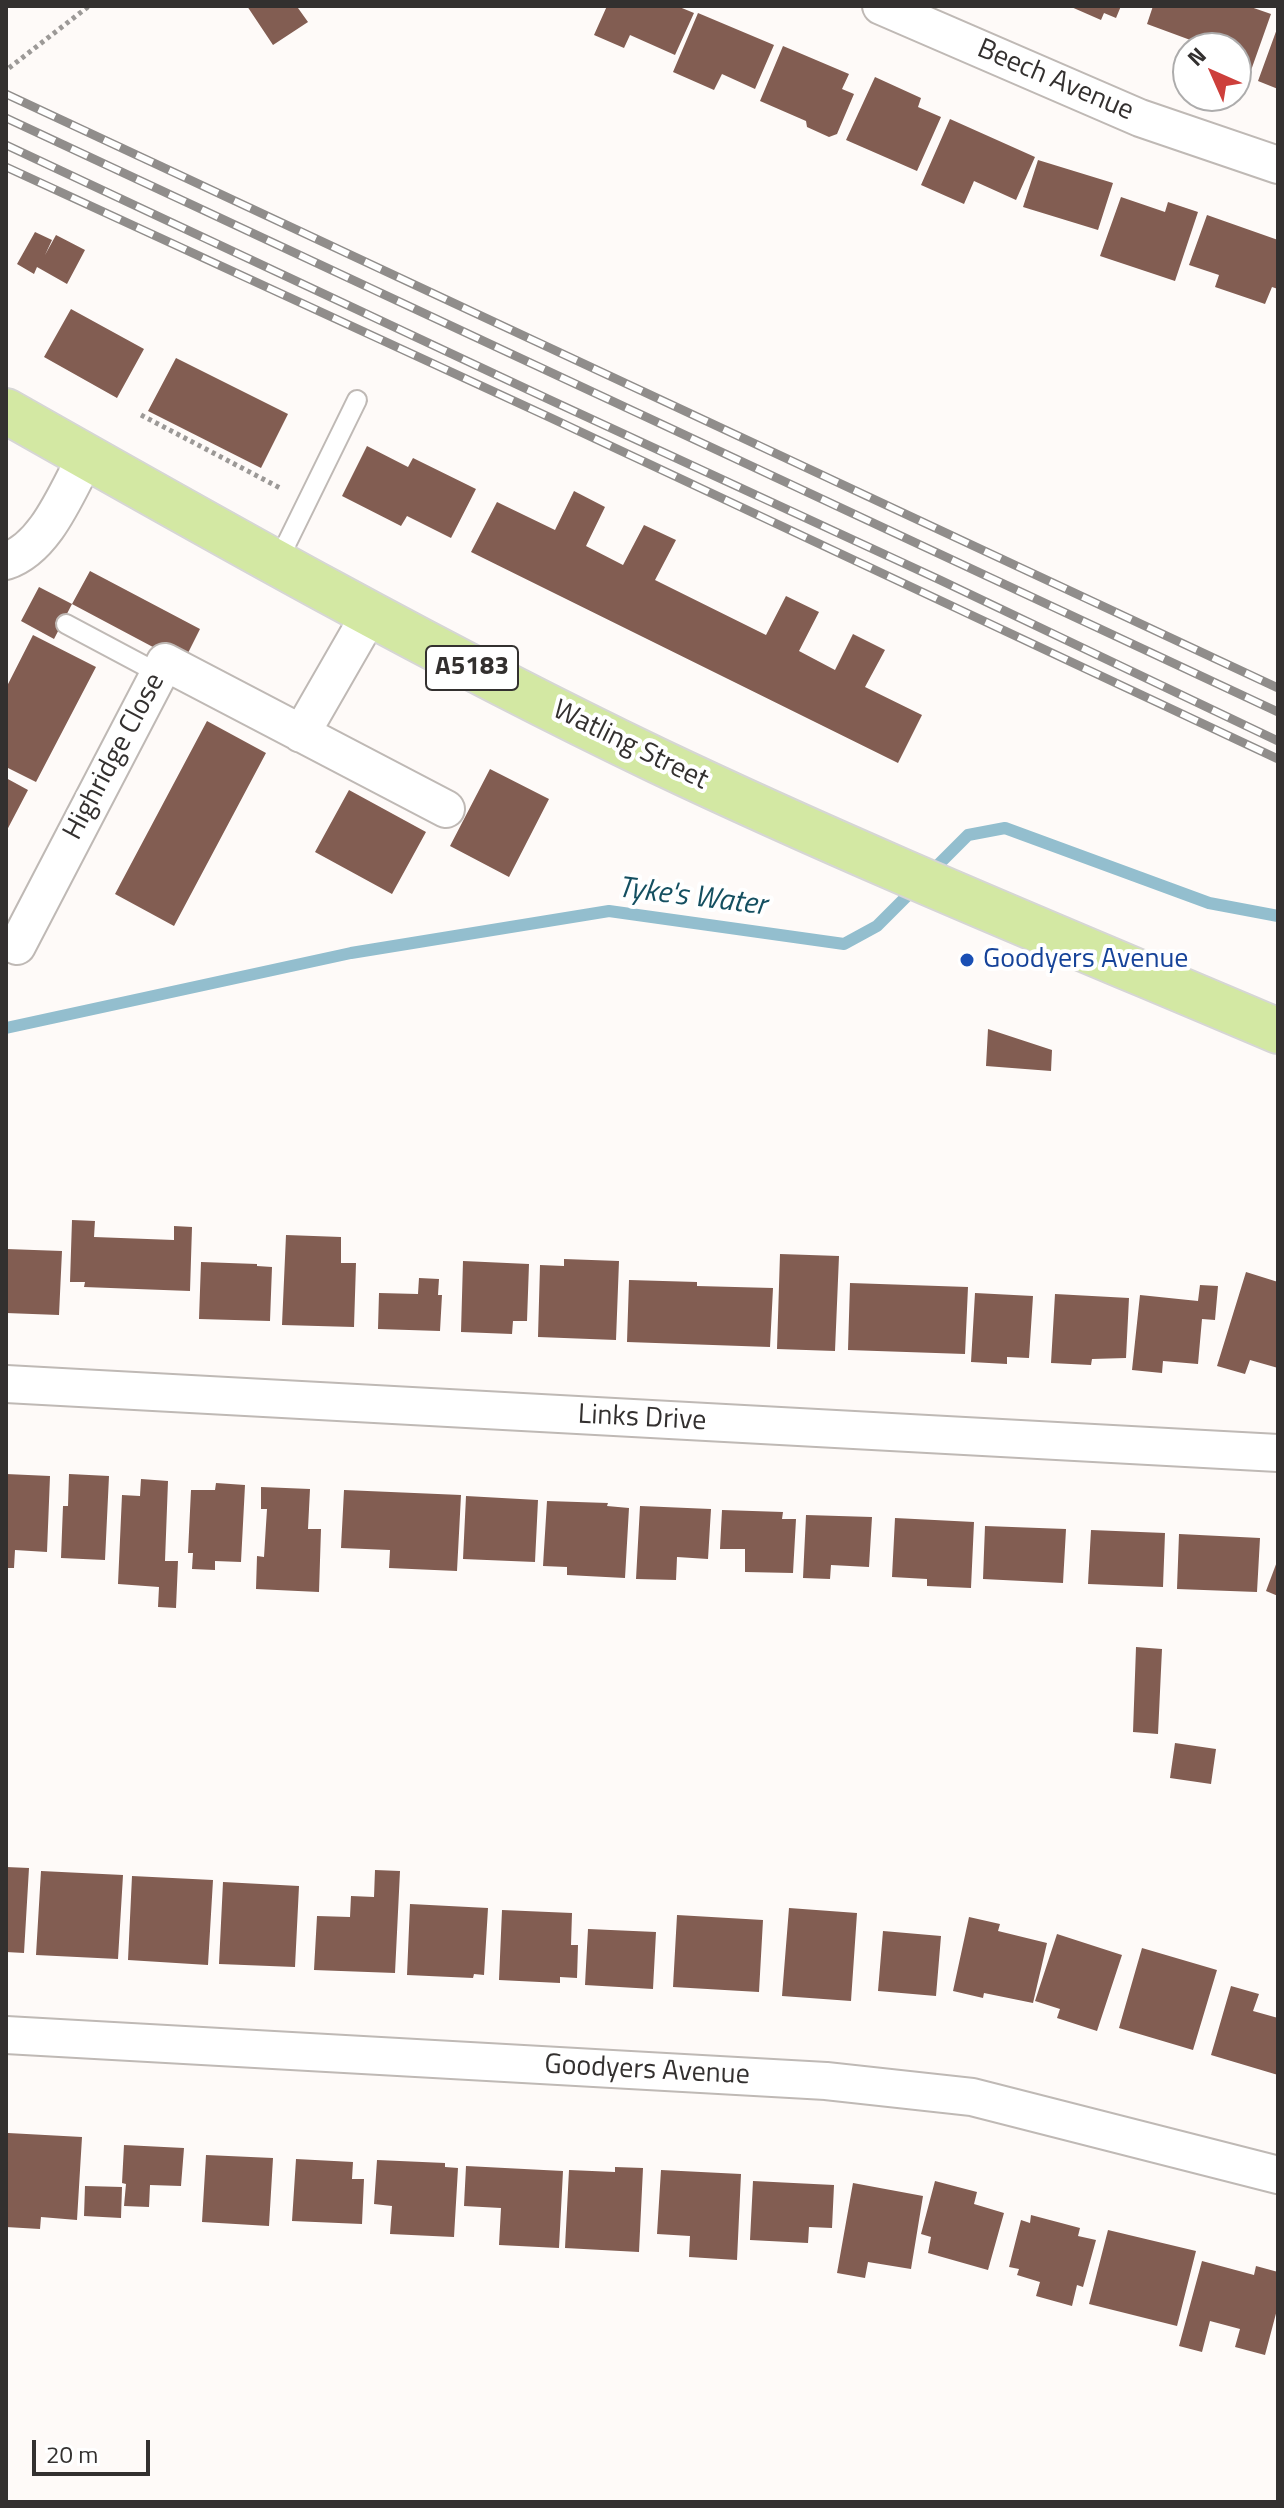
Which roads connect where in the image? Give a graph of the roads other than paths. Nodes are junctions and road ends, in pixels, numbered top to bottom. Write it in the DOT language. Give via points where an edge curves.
graph roads {
  1 [pos="881,6"];
  2 [pos="1278,165"];
  3 [pos="357,400"];
  4 [pos="6,411"];
  5 [pos="86,457"];
  6 [pos="6,561"];
  7 [pos="277,563"];
  8 [pos="370,614"];
  9 [pos="66,624"];
  10 [pos="158,673"];
  11 [pos="301,734"];
  12 [pos="446,809"];
  13 [pos="17,946"];
  14 [pos="1278,1031"];
  15 [pos="6,1384"];
  16 [pos="1278,1453"];
  17 [pos="6,2035"];
  18 [pos="1278,2175"];
  1 -- 2 [label="street, Beech Avenue" via="1140,118"];
  3 -- 7 [label="lane"];
  4 -- 5 [label="main road, Watling Street / A5183"];
  5 -- 6 [label="street" via="33,546"];
  5 -- 7 [label="main road, Watling Street / A5183"];
  7 -- 8 [label="main road, Watling Street / A5183"];
  8 -- 11 [label="street"];
  8 -- 14 [label="main road, Watling Street / A5183" via="657,760 869,857"];
  9 -- 10 [label="lane"];
  10 -- 11 [label="street, Highridge Close" via="165,662"];
  10 -- 13 [label="street, Highridge Close"];
  11 -- 12 [label="street, Highridge Close"];
  15 -- 16 [label="street, Links Drive"];
  17 -- 18 [label="street, Goodyers Avenue" via="826,2081 972,2097"];
}
